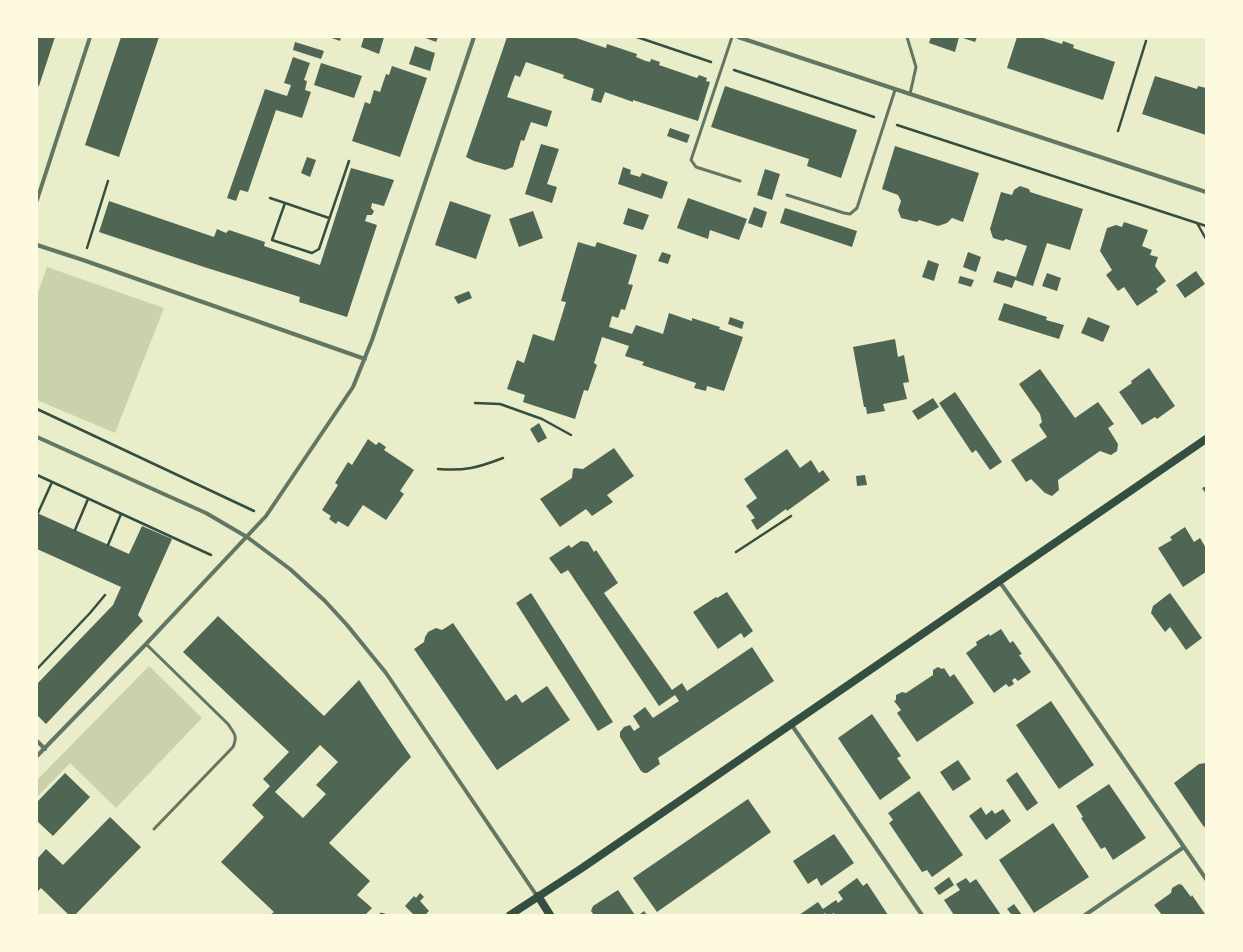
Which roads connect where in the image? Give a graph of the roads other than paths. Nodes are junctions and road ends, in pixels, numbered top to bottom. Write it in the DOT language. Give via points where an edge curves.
graph roads {
  1 [pos="90,37"];
  2 [pos="474,37"];
  3 [pos="732,37"];
  4 [pos="738,37"];
  5 [pos="906,37"];
  6 [pos="895,90"];
  7 [pos="910,94"];
  8 [pos="740,181"];
  9 [pos="1206,192"];
  10 [pos="787,195"];
  11 [pos="37,200"];
  12 [pos="37,245"];
  13 [pos="365,360"];
  14 [pos="37,438"];
  15 [pos="1206,439"];
  16 [pos="247,537"];
  17 [pos="999,580"];
  18 [pos="146,644"];
  19 [pos="790,723"];
  20 [pos="37,741"];
  21 [pos="45,748"];
  22 [pos="37,756"];
  23 [pos="154,830"];
  24 [pos="1184,847"];
  25 [pos="1206,879"];
  26 [pos="538,896"];
  27 [pos="510,915"];
  28 [pos="550,915"];
  29 [pos="922,915"];
  30 [pos="1085,915"];
  1 -- 11 [label="street"];
  2 -- 13 [label="street"];
  3 -- 8 [label="lane" via="691,160 696,166"];
  4 -- 6 [label="street"];
  5 -- 7 [label="lane" via="916,67"];
  6 -- 7 [label="street"];
  6 -- 10 [label="lane" via="857,208 850,214 844,213"];
  7 -- 9 [label="street"];
  12 -- 13 [label="street"];
  13 -- 16 [label="street" via="353,387 266,516"];
  14 -- 16 [label="street" via="206,512"];
  15 -- 17 [label="main road"];
  16 -- 18 [label="street"];
  16 -- 26 [label="street" via="290,569 325,601 382,667"];
  17 -- 19 [label="main road"];
  17 -- 24 [label="street"];
  18 -- 21 [label="street"];
  18 -- 23 [label="lane" via="228,724 235,734 236,741"];
  19 -- 26 [label="main road"];
  19 -- 29 [label="street"];
  20 -- 21 [label="street"];
  21 -- 22 [label="street"];
  24 -- 25 [label="street"];
  24 -- 30 [label="street"];
  26 -- 27 [label="main road"];
  26 -- 28 [label="main road"];
}
